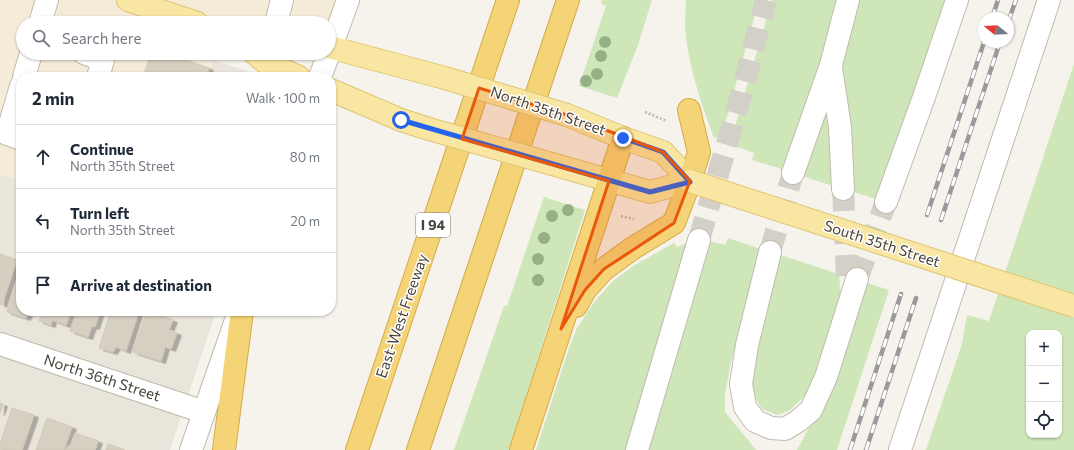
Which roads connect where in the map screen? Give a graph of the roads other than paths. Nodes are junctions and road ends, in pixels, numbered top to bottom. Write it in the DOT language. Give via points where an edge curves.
graph roads {
  1 [pos="47,0"];
  2 [pos="128,0"];
  3 [pos="282,0"];
  4 [pos="348,0"];
  5 [pos="508,0"];
  6 [pos="568,0"];
  7 [pos="848,0"];
  8 [pos="957,0"];
  9 [pos="1049,0"];
  10 [pos="166,6"];
  11 [pos="42,16"];
  12 [pos="184,16"];
  13 [pos="278,16"];
  14 [pos="336,32"];
  15 [pos="336,52"];
  16 [pos="29,60"];
  17 [pos="103,60"];
  18 [pos="263,60"];
  19 [pos="326,60"];
  20 [pos="831,65"];
  21 [pos="25,72"];
  22 [pos="99,72"];
  23 [pos="288,72"];
  24 [pos="322,72"];
  25 [pos="336,92"];
  26 [pos="16,103"];
  27 [pos="690,110"];
  28 [pos="16,137"];
  29 [pos="623,138"];
  30 [pos="793,173"];
  31 [pos="609,180"];
  32 [pos="690,182"];
  33 [pos="843,189"];
  34 [pos="886,202"];
  35 [pos="699,240"];
  36 [pos="770,252"];
  37 [pos="852,278"];
  38 [pos="1074,306"];
  39 [pos="239,316"];
  40 [pos="240,316"];
  41 [pos="561,329"];
  42 [pos="0,344"];
  43 [pos="204,412"];
  44 [pos="191,450"];
  45 [pos="224,450"];
  46 [pos="357,450"];
  47 [pos="418,450"];
  48 [pos="521,450"];
  49 [pos="637,450"];
  50 [pos="900,450"];
  1 -- 11 [label="street"];
  2 -- 10 [label="main road"];
  3 -- 13 [label="street"];
  4 -- 14 [label="street"];
  5 -- 46 [label="highway, East-West Freeway / I 94"];
  6 -- 47 [label="highway"];
  7 -- 20 [label="street"];
  8 -- 34 [label="street"];
  9 -- 50 [label="street"];
  10 -- 12 [label="main road"];
  15 -- 29 [label="main road, North 35th Street, bridge" via="445,78 567,115"];
  16 -- 21 [label="street"];
  17 -- 22 [label="street"];
  18 -- 23 [label="main road"];
  19 -- 24 [label="street"];
  20 -- 30 [label="street"];
  20 -- 33 [label="street" via="840,126"];
  25 -- 31 [label="main road, bridge" via="401,120"];
  26 -- 28 [label="street" via="7,134"];
  27 -- 32 [label="highway" via="699,152"];
  29 -- 31 [label="highway"];
  29 -- 32 [label="main road, North 35th Street" via="663,152"];
  31 -- 32 [label="main road" via="650,192"];
  31 -- 41 [label="highway"];
  32 -- 38 [label="main road, South 35th Street, bridge"];
  32 -- 41 [label="highway" via="674,223 642,232 633,248 604,269 585,290"];
  35 -- 49 [label="street"];
  36 -- 37 [label="street" via="747,345 741,384 745,407 755,420 771,428 785,429 811,410 826,377 850,300"];
  39 -- 43 [label="street"];
  40 -- 45 [label="highway"];
  41 -- 48 [label="highway"];
  42 -- 43 [label="street, North 36th Street"];
  43 -- 44 [label="street"];
}
